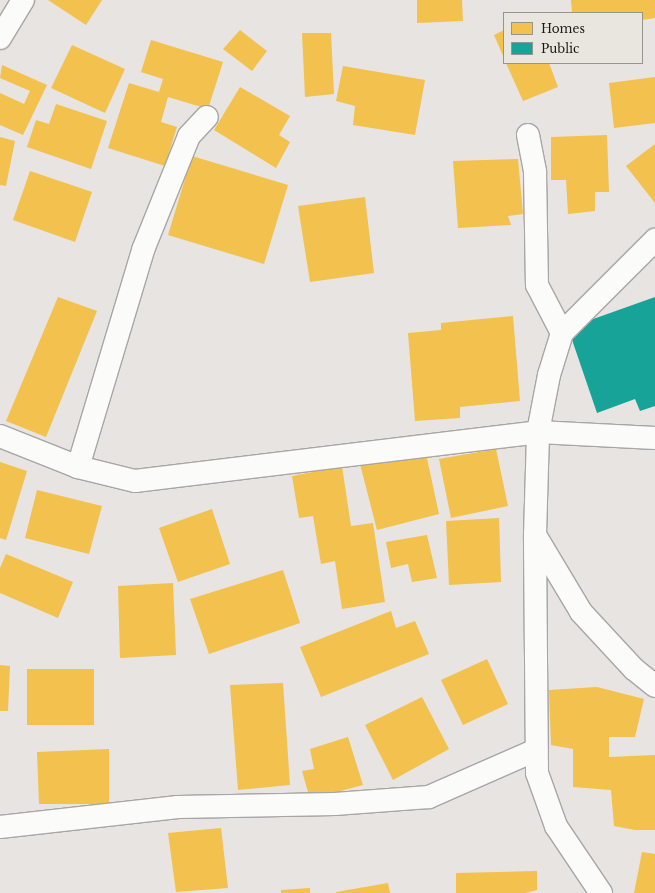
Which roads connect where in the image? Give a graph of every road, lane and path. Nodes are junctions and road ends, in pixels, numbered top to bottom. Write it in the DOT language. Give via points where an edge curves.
graph roads {
  1 [pos="23,0"];
  2 [pos="0,38"];
  3 [pos="207,117"];
  4 [pos="528,135"];
  5 [pos="655,240"];
  6 [pos="562,333"];
  7 [pos="538,432"];
  8 [pos="0,436"];
  9 [pos="655,438"];
  10 [pos="78,467"];
  11 [pos="535,535"];
  12 [pos="655,686"];
  13 [pos="536,750"];
  14 [pos="0,827"];
  15 [pos="601,893"];
  1 -- 2 [label="street"];
  3 -- 10 [label="street" via="188,136 143,250"];
  4 -- 6 [label="street" via="535,172 537,285"];
  5 -- 6 [label="street"];
  6 -- 7 [label="street" via="549,375"];
  7 -- 9 [label="street"];
  7 -- 10 [label="street" via="135,481"];
  7 -- 11 [label="street"];
  8 -- 10 [label="street"];
  11 -- 12 [label="street" via="581,612 634,668"];
  11 -- 13 [label="street"];
  13 -- 14 [label="street" via="428,797 335,804 178,807"];
  13 -- 15 [label="street" via="537,773 556,826"];
}
